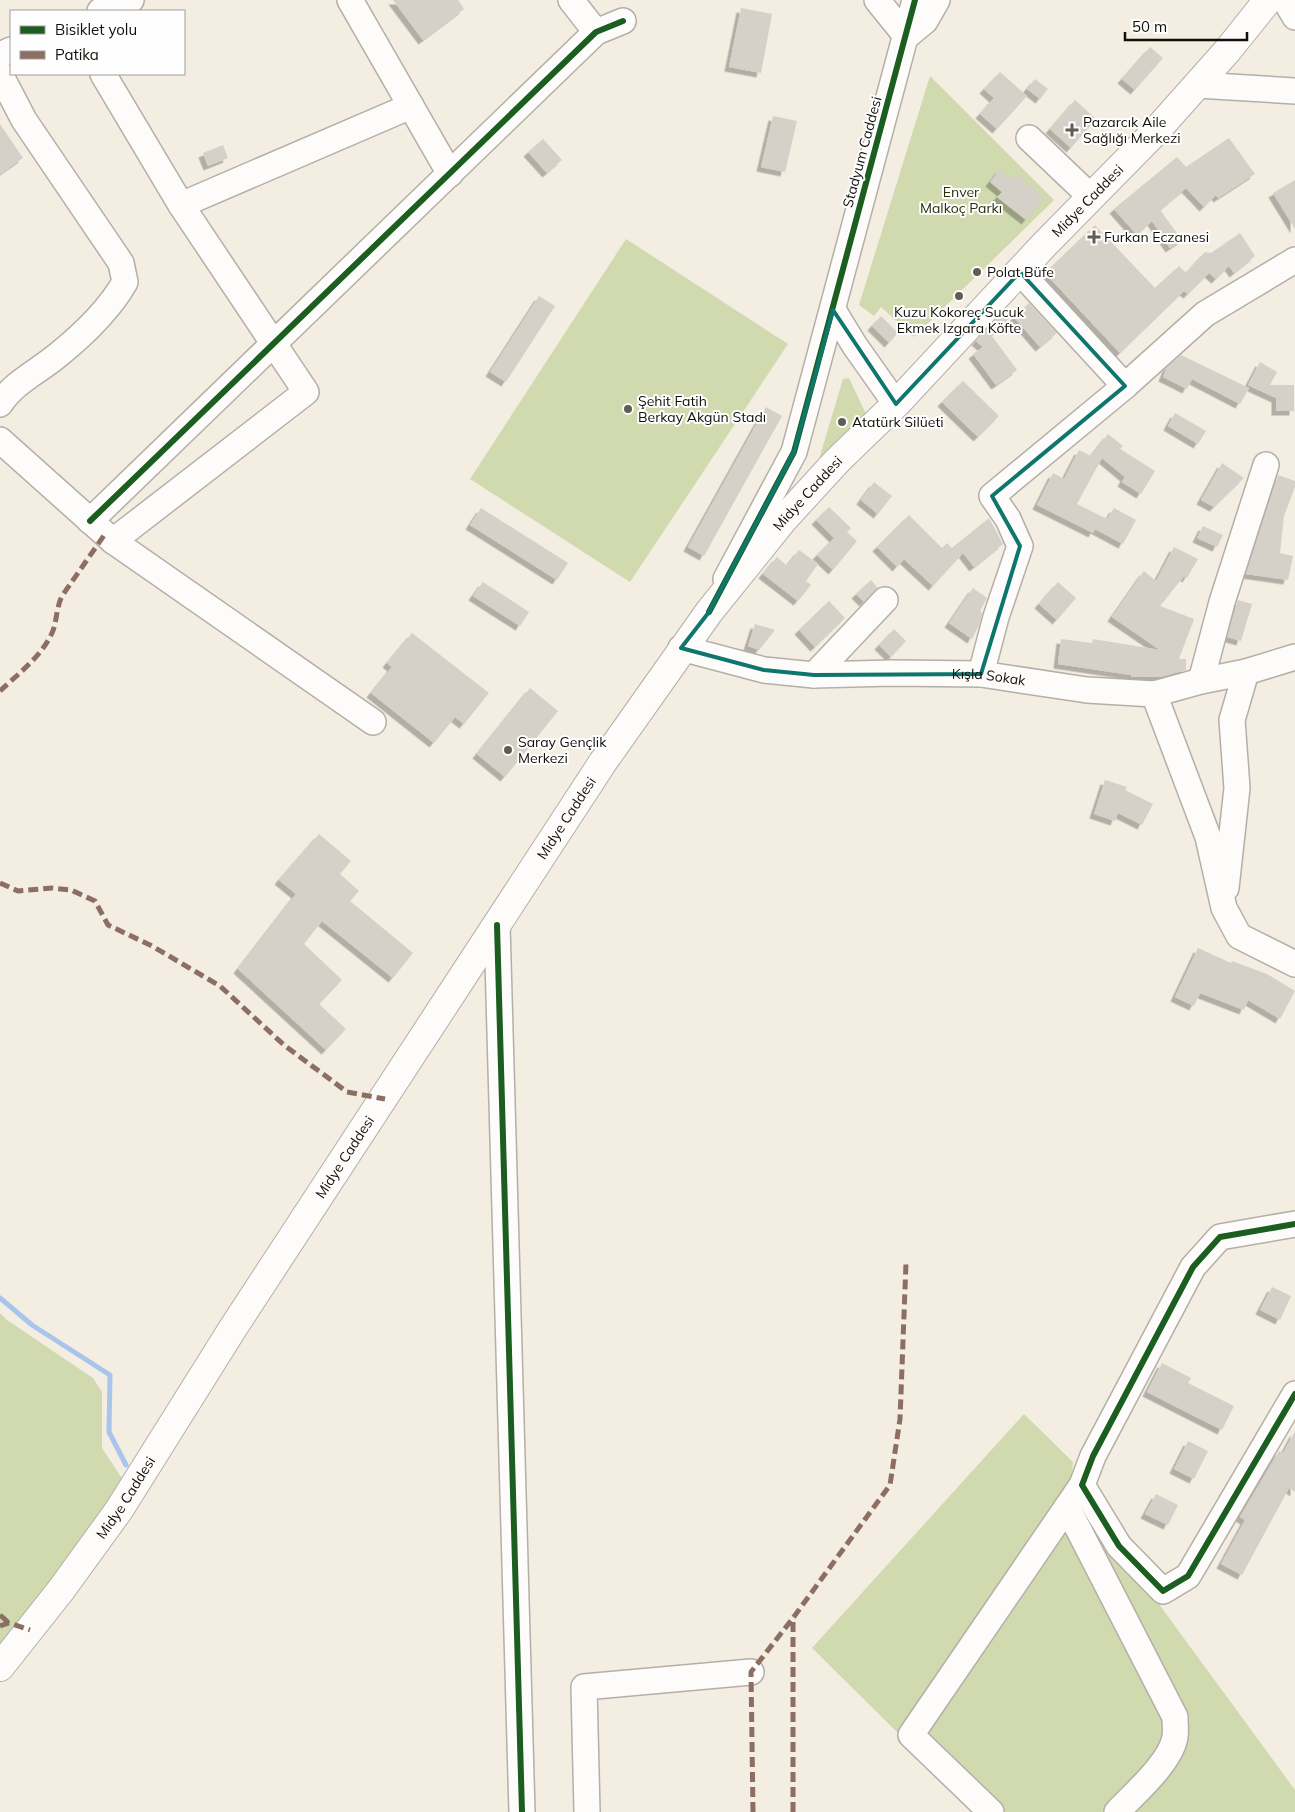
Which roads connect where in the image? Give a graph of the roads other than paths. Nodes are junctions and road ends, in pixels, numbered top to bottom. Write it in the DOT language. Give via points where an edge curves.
graph roads {
  1 [pos="131,0"];
  2 [pos="350,0"];
  3 [pos="571,0"];
  4 [pos="877,0"];
  5 [pos="916,0"];
  6 [pos="937,0"];
  7 [pos="1268,0"];
  8 [pos="1284,0"];
  9 [pos="103,10"];
  10 [pos="1295,16"];
  11 [pos="622,21"];
  12 [pos="596,32"];
  13 [pos="906,36"];
  14 [pos="0,74"];
  15 [pos="105,75"];
  16 [pos="1197,85"];
  17 [pos="1295,91"];
  18 [pos="411,106"];
  19 [pos="1029,138"];
  20 [pos="450,174"];
  21 [pos="1092,197"];
  22 [pos="181,205"];
  23 [pos="1295,260"];
  24 [pos="1020,272"];
  25 [pos="833,310"];
  26 [pos="273,343"];
  27 [pos="1125,386"];
  28 [pos="0,404"];
  29 [pos="896,404"];
  30 [pos="0,440"];
  31 [pos="1266,465"];
  32 [pos="90,521"];
  33 [pos="113,541"];
  34 [pos="885,600"];
  35 [pos="708,612"];
  36 [pos="681,648"];
  37 [pos="1295,657"];
  38 [pos="1246,672"];
  39 [pos="981,674"];
  40 [pos="814,676"];
  41 [pos="1201,681"];
  42 [pos="1154,694"];
  43 [pos="373,722"];
  44 [pos="1224,908"];
  45 [pos="497,925"];
  46 [pos="1295,964"];
  47 [pos="1295,1224"];
  48 [pos="1295,1394"];
  49 [pos="1082,1485"];
  50 [pos="1067,1507"];
  51 [pos="0,1667"];
  52 [pos="751,1672"];
  53 [pos="522,1812"];
  54 [pos="587,1812"];
  55 [pos="992,1812"];
  56 [pos="1117,1812"];
  1 -- 9 [label="street"];
  2 -- 18 [label="street"];
  3 -- 12 [label="street"];
  4 -- 13 [label="street"];
  5 -- 13 [label="street, Stadyum Caddesi"];
  6 -- 13 [label="street" via="925,21"];
  7 -- 16 [label="main road, Midye Caddesi"];
  8 -- 10 [label="street"];
  11 -- 12 [label="street"];
  12 -- 20 [label="street"];
  13 -- 25 [label="street, Stadyum Caddesi"];
  14 -- 28 [label="street" via="24,120 121,263 125,282 113,303 59,354 7,394"];
  15 -- 22 [label="street"];
  16 -- 17 [label="street"];
  16 -- 21 [label="main road, Midye Caddesi"];
  18 -- 20 [label="street"];
  18 -- 22 [label="street"];
  19 -- 21 [label="street"];
  20 -- 26 [label="street"];
  21 -- 24 [label="main road, Midye Caddesi"];
  22 -- 26 [label="street"];
  23 -- 27 [label="street" via="1205,314"];
  24 -- 27 [label="street"];
  24 -- 29 [label="main road, Midye Caddesi"];
  25 -- 29 [label="street"];
  25 -- 35 [label="street, Stadyum Caddesi" via="794,452"];
  26 -- 32 [label="street"];
  26 -- 33 [label="street" via="306,392"];
  27 -- 39 [label="street" via="992,496 1008,519 1020,546"];
  29 -- 35 [label="main road, Midye Caddesi" via="783,520"];
  30 -- 32 [label="street"];
  31 -- 41 [label="street" via="1222,602"];
  32 -- 33 [label="street"];
  33 -- 43 [label="street"];
  34 -- 40 [label="street"];
  35 -- 36 [label="main road, Midye Caddesi"];
  36 -- 40 [label="street, Kışla Sokak" via="764,670"];
  36 -- 45 [label="main road, Midye Caddesi"];
  37 -- 38 [label="street, Kışla Sokak"];
  38 -- 41 [label="street, Kışla Sokak"];
  38 -- 44 [label="street" via="1232,720 1237,788"];
  39 -- 40 [label="street, Kışla Sokak"];
  39 -- 42 [label="street, Kışla Sokak" via="1087,690"];
  41 -- 42 [label="street, Kışla Sokak"];
  42 -- 44 [label="street" via="1208,837"];
  44 -- 46 [label="street" via="1239,936"];
  45 -- 51 [label="main road, Midye Caddesi" via="233,1328 119,1510"];
  45 -- 53 [label="street"];
  47 -- 49 [label="street" via="1220,1237 1193,1267 1093,1456"];
  48 -- 49 [label="street" via="1188,1576 1163,1592 1119,1546"];
  49 -- 50 [label="street"];
  50 -- 55 [label="street" via="911,1735"];
  50 -- 56 [label="street" via="1175,1717 1175,1738 1162,1764"];
  52 -- 54 [label="street" via="584,1687"];
}
